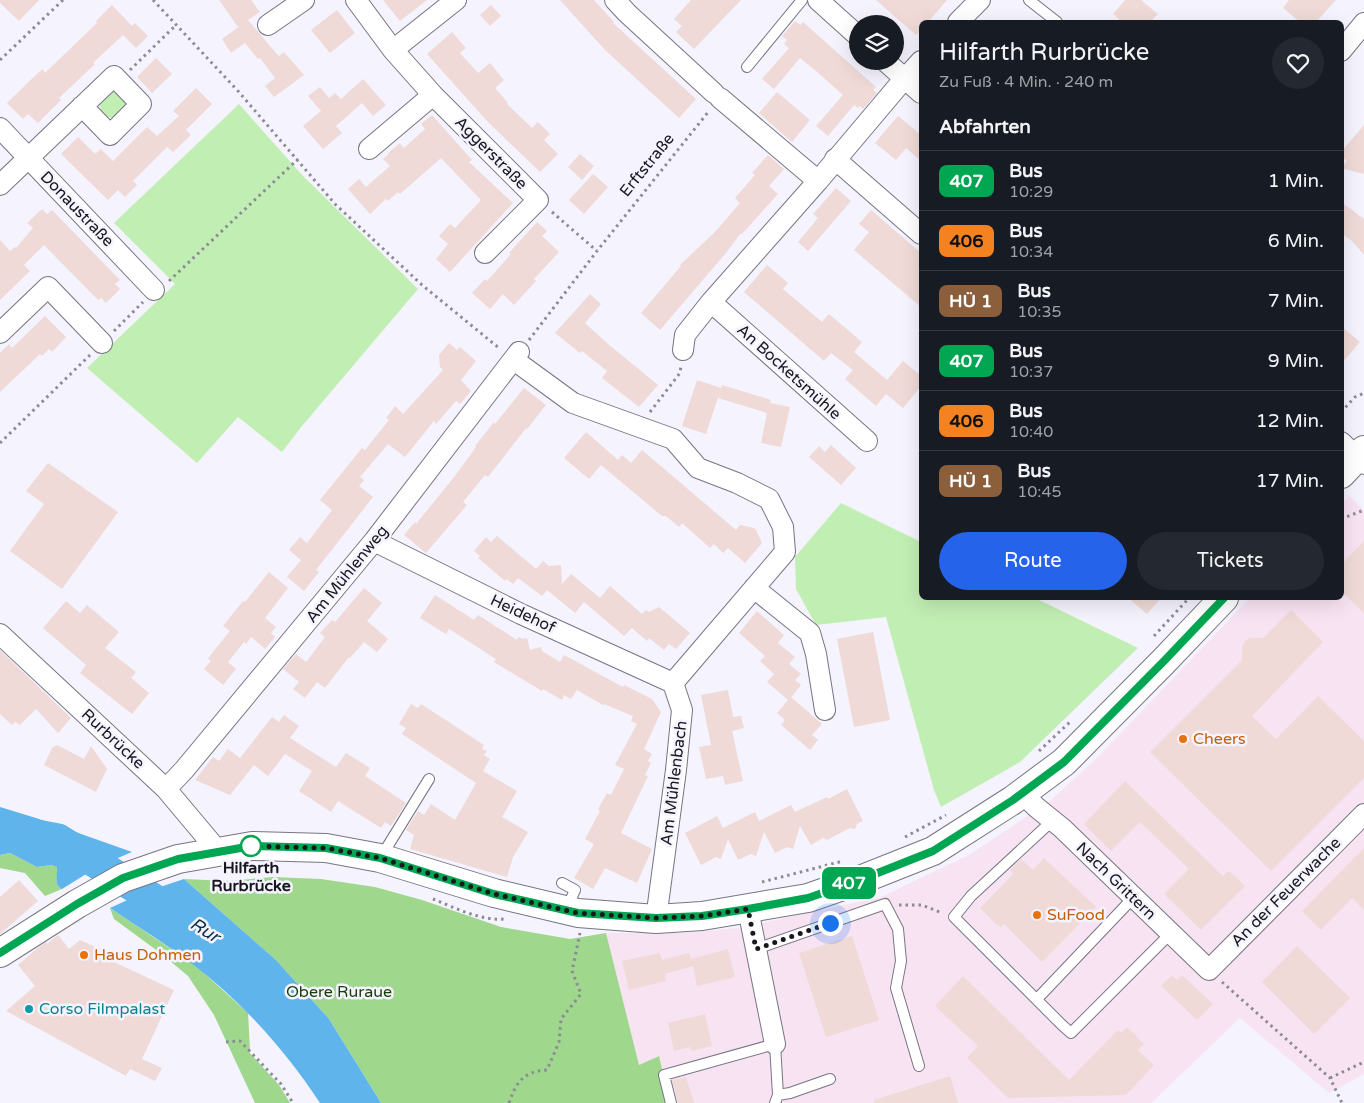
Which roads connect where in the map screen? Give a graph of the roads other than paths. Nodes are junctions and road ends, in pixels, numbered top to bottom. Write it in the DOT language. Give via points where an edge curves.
graph roads {
  1 [pos="304,0"];
  2 [pos="356,0"];
  3 [pos="456,0"];
  4 [pos="615,0"];
  5 [pos="802,0"];
  6 [pos="818,0"];
  7 [pos="980,0"];
  8 [pos="1029,0"];
  9 [pos="960,20"];
  10 [pos="1054,20"];
  11 [pos="1364,23"];
  12 [pos="268,25"];
  13 [pos="849,28"];
  14 [pos="1344,46"];
  15 [pos="393,50"];
  16 [pos="919,63"];
  17 [pos="746,67"];
  18 [pos="894,70"];
  19 [pos="904,79"];
  20 [pos="919,91"];
  21 [pos="433,94"];
  22 [pos="82,106"];
  23 [pos="0,128"];
  24 [pos="370,149"];
  25 [pos="28,158"];
  26 [pos="834,159"];
  27 [pos="818,181"];
  28 [pos="0,185"];
  29 [pos="919,232"];
  30 [pos="485,254"];
  31 [pos="154,290"];
  32 [pos="711,302"];
  33 [pos="0,333"];
  34 [pos="102,343"];
  35 [pos="683,350"];
  36 [pos="867,442"];
  37 [pos="374,541"];
  38 [pos="754,588"];
  39 [pos="1222,600"];
  40 [pos="0,634"];
  41 [pos="674,683"];
  42 [pos="825,710"];
  43 [pos="429,779"];
  44 [pos="166,789"];
  45 [pos="1023,794"];
  46 [pos="1364,814"];
  47 [pos="1052,821"];
  48 [pos="218,851"];
  49 [pos="380,858"];
  50 [pos="562,883"];
  51 [pos="751,896"];
  52 [pos="1133,898"];
  53 [pos="573,918"];
  54 [pos="656,918"];
  55 [pos="1170,934"];
  56 [pos="756,949"];
  57 [pos="0,953"];
  58 [pos="1208,970"];
  59 [pos="1037,1000"];
  60 [pos="775,1044"];
  61 [pos="919,1066"];
  62 [pos="830,1079"];
  63 [pos="777,1099"];
  64 [pos="671,1103"];
  1 -- 12 [label="street"];
  2 -- 15 [label="street, Aggerstraße"];
  3 -- 15 [label="street"];
  4 -- 27 [label="street" via="717,96"];
  5 -- 17 [label="lane"];
  6 -- 13 [label="street"];
  7 -- 9 [label="street"];
  8 -- 10 [label="lane"];
  11 -- 14 [label="street"];
  15 -- 21 [label="street, Aggerstraße"];
  16 -- 19 [label="street"];
  18 -- 19 [label="street"];
  19 -- 20 [label="street"];
  19 -- 26 [label="street"];
  21 -- 24 [label="street"];
  21 -- 30 [label="street, Aggerstraße" via="538,200"];
  22 -- 22 [label="street" via="114,76 141,104 110,135"];
  22 -- 25 [label="street"];
  23 -- 25 [label="street, Donaustraße"];
  25 -- 28 [label="street"];
  25 -- 31 [label="street, Donaustraße"];
  26 -- 27 [label="street"];
  26 -- 29 [label="street"];
  27 -- 32 [label="street"];
  32 -- 35 [label="street" via="685,334"];
  32 -- 36 [label="street, An Bocketsmühle"];
  33 -- 34 [label="street" via="48,286"];
  37 -- 38 [label="street, Am Mühlenweg" via="517,356 573,403 673,439 698,468 769,499 784,527 785,552"];
  37 -- 41 [label="street, Heidehof" via="521,614"];
  37 -- 44 [label="street, Am Mühlenweg"];
  38 -- 41 [label="street"];
  38 -- 42 [label="street" via="810,633"];
  39 -- 45 [label="main road" via="1064,762"];
  40 -- 44 [label="street, Rurbrücke"];
  41 -- 54 [label="street, Am Mühlenbach" via="682,710"];
  43 -- 49 [label="lane"];
  44 -- 48 [label="street, Rurbrücke"];
  45 -- 47 [label="street, Nach Grittern"];
  45 -- 51 [label="main road" via="933,851 860,880 808,898"];
  46 -- 58 [label="street, An der Feuerwache"];
  47 -- 52 [label="street, Nach Grittern"];
  47 -- 59 [label="lane" via="971,896 954,917"];
  48 -- 49 [label="main road" via="252,846 326,848"];
  48 -- 57 [label="main road" via="178,859 123,878"];
  49 -- 53 [label="main road"];
  50 -- 53 [label="lane" via="575,890"];
  51 -- 54 [label="main road" via="702,916"];
  51 -- 56 [label="street"];
  52 -- 55 [label="street, Nach Grittern"];
  52 -- 59 [label="lane"];
  53 -- 54 [label="main road" via="578,913"];
  55 -- 58 [label="street, Nach Grittern"];
  55 -- 59 [label="lane" via="1071,1033"];
  56 -- 60 [label="street"];
  56 -- 61 [label="lane" via="885,904 898,930 901,961 896,988"];
  60 -- 63 [label="lane"];
  60 -- 64 [label="lane" via="664,1075"];
  62 -- 63 [label="lane"];
}
